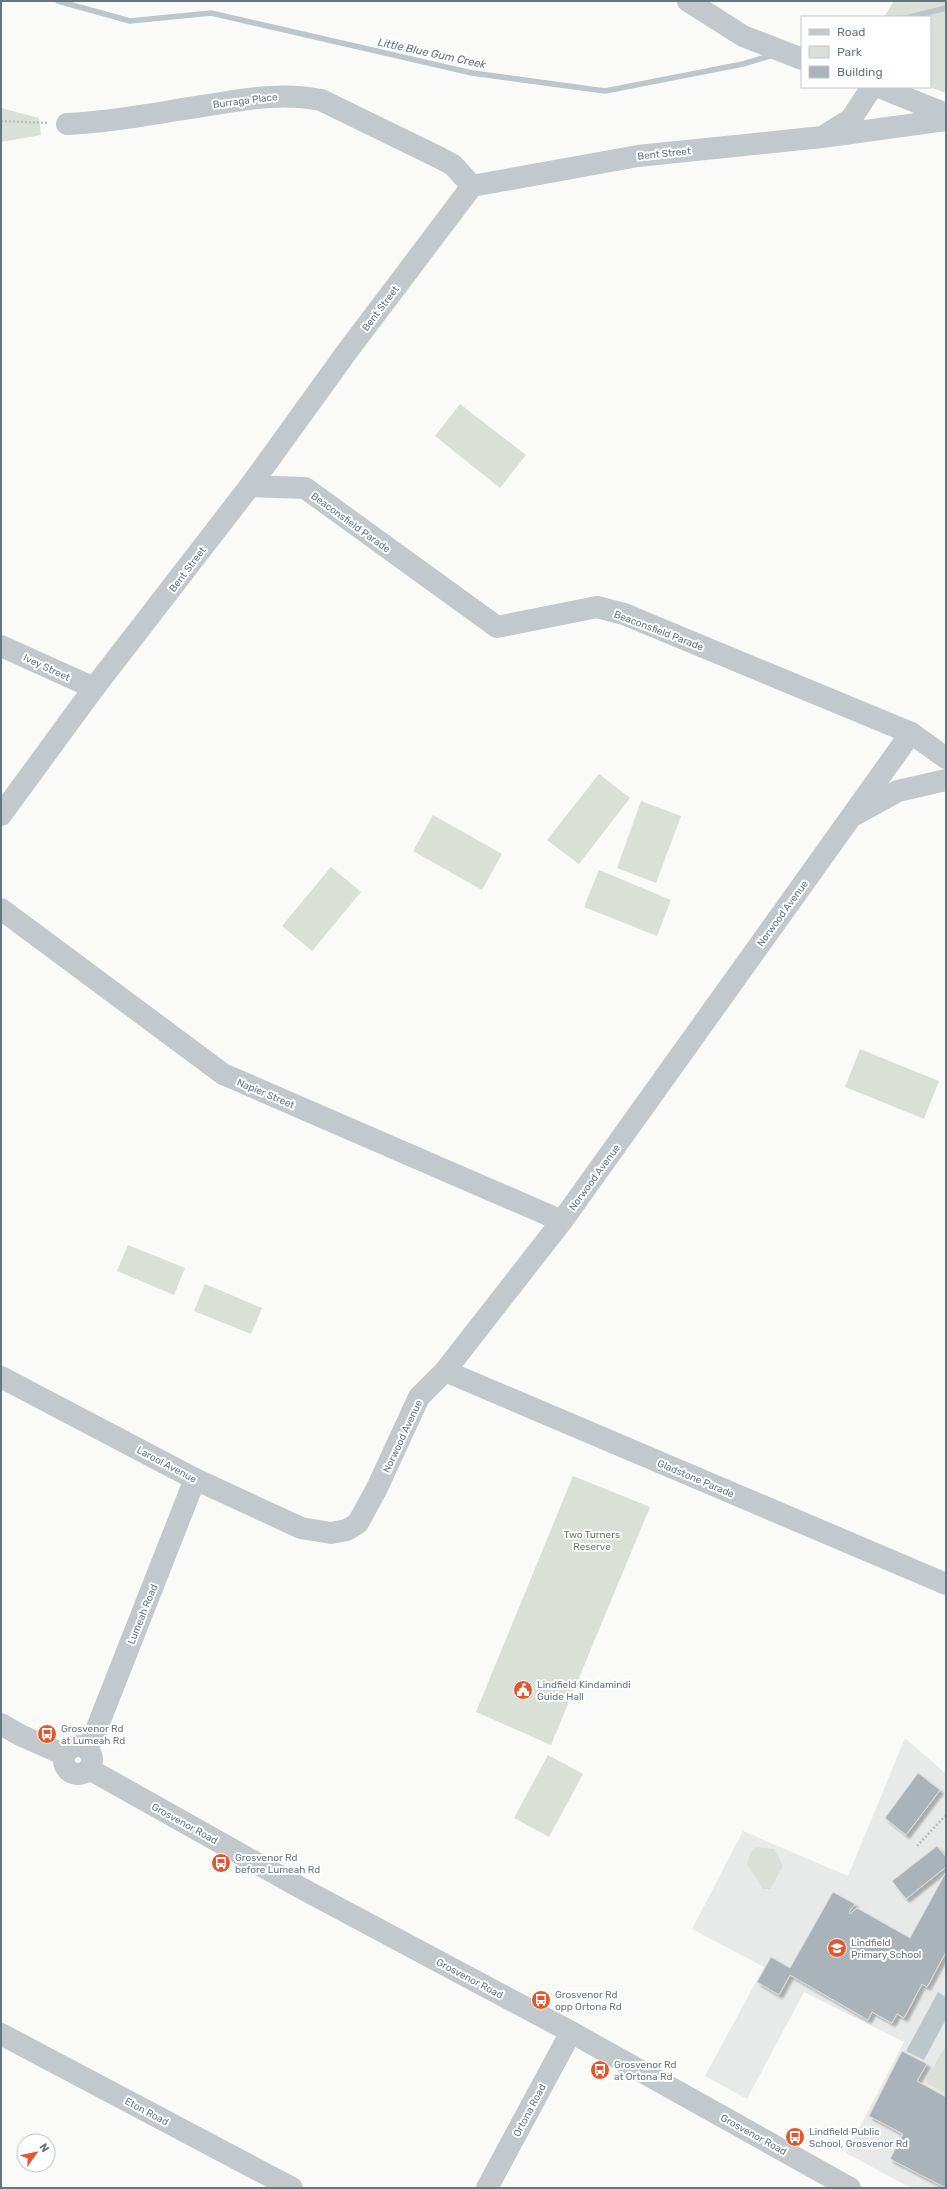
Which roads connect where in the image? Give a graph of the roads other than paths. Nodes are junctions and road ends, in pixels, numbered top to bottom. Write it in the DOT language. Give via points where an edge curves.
graph roads {
  1 [pos="688,1"];
  2 [pos="801,59"];
  3 [pos="871,88"];
  4 [pos="881,88"];
  5 [pos="946,114"];
  6 [pos="946,120"];
  7 [pos="67,124"];
  8 [pos="822,137"];
  9 [pos="472,186"];
  10 [pos="250,486"];
  11 [pos="1,646"];
  12 [pos="94,688"];
  13 [pos="911,733"];
  14 [pos="946,758"];
  15 [pos="946,780"];
  16 [pos="1,815"];
  17 [pos="851,817"];
  18 [pos="1,909"];
  19 [pos="562,1221"];
  20 [pos="445,1371"];
  21 [pos="1,1377"];
  22 [pos="195,1480"];
  23 [pos="340,1532"];
  24 [pos="946,1584"];
  25 [pos="1,1724"];
  26 [pos="86,1748"];
  27 [pos="65,1755"];
  28 [pos="89,1770"];
  29 [pos="571,2032"];
  30 [pos="1,2034"];
  31 [pos="292,2188"];
  32 [pos="487,2188"];
  33 [pos="850,2188"];
  1 -- 2 [label="street" via="743,36"];
  3 -- 8 [label="street" via="851,119"];
  4 -- 5 [label="street"];
  6 -- 8 [label="street, Bent Street"];
  7 -- 9 [label="street, Burraga Place" via="96,122 263,96 304,97 321,100 440,158 453,165"];
  8 -- 9 [label="street, Bent Street" via="638,156"];
  9 -- 10 [label="street, Bent Street"];
  10 -- 12 [label="street, Bent Street"];
  10 -- 13 [label="street, Beaconsfield Parade" via="305,488 497,627 596,608 624,614"];
  11 -- 12 [label="street, Ivey Street"];
  12 -- 16 [label="street, Bent Street"];
  13 -- 14 [label="street, Beaconsfield Parade"];
  13 -- 17 [label="street, Norwood Avenue"];
  15 -- 17 [label="street, Norwood Avenue" via="898,791"];
  17 -- 19 [label="street, Norwood Avenue"];
  18 -- 19 [label="street, Napier Street" via="223,1074"];
  19 -- 20 [label="street, Norwood Avenue"];
  20 -- 23 [label="street, Norwood Avenue" via="419,1397 358,1523"];
  20 -- 24 [label="street, Gladstone Parade"];
  21 -- 22 [label="street, Larool Avenue"];
  22 -- 23 [label="street, Larool Avenue" via="301,1528"];
  22 -- 26 [label="street, Lumeah Road" via="93,1738"];
  25 -- 27 [label="street"];
  26 -- 27 [label="street" via="71,1748"];
  26 -- 28 [label="street" via="93,1760"];
  27 -- 28 [label="street" via="64,1764 73,1774 82,1774"];
  28 -- 29 [label="street, Grosvenor Road" via="301,1888"];
  29 -- 32 [label="street, Ortona Road"];
  29 -- 33 [label="street, Grosvenor Road"];
  30 -- 31 [label="street, Eton Road"];
}
